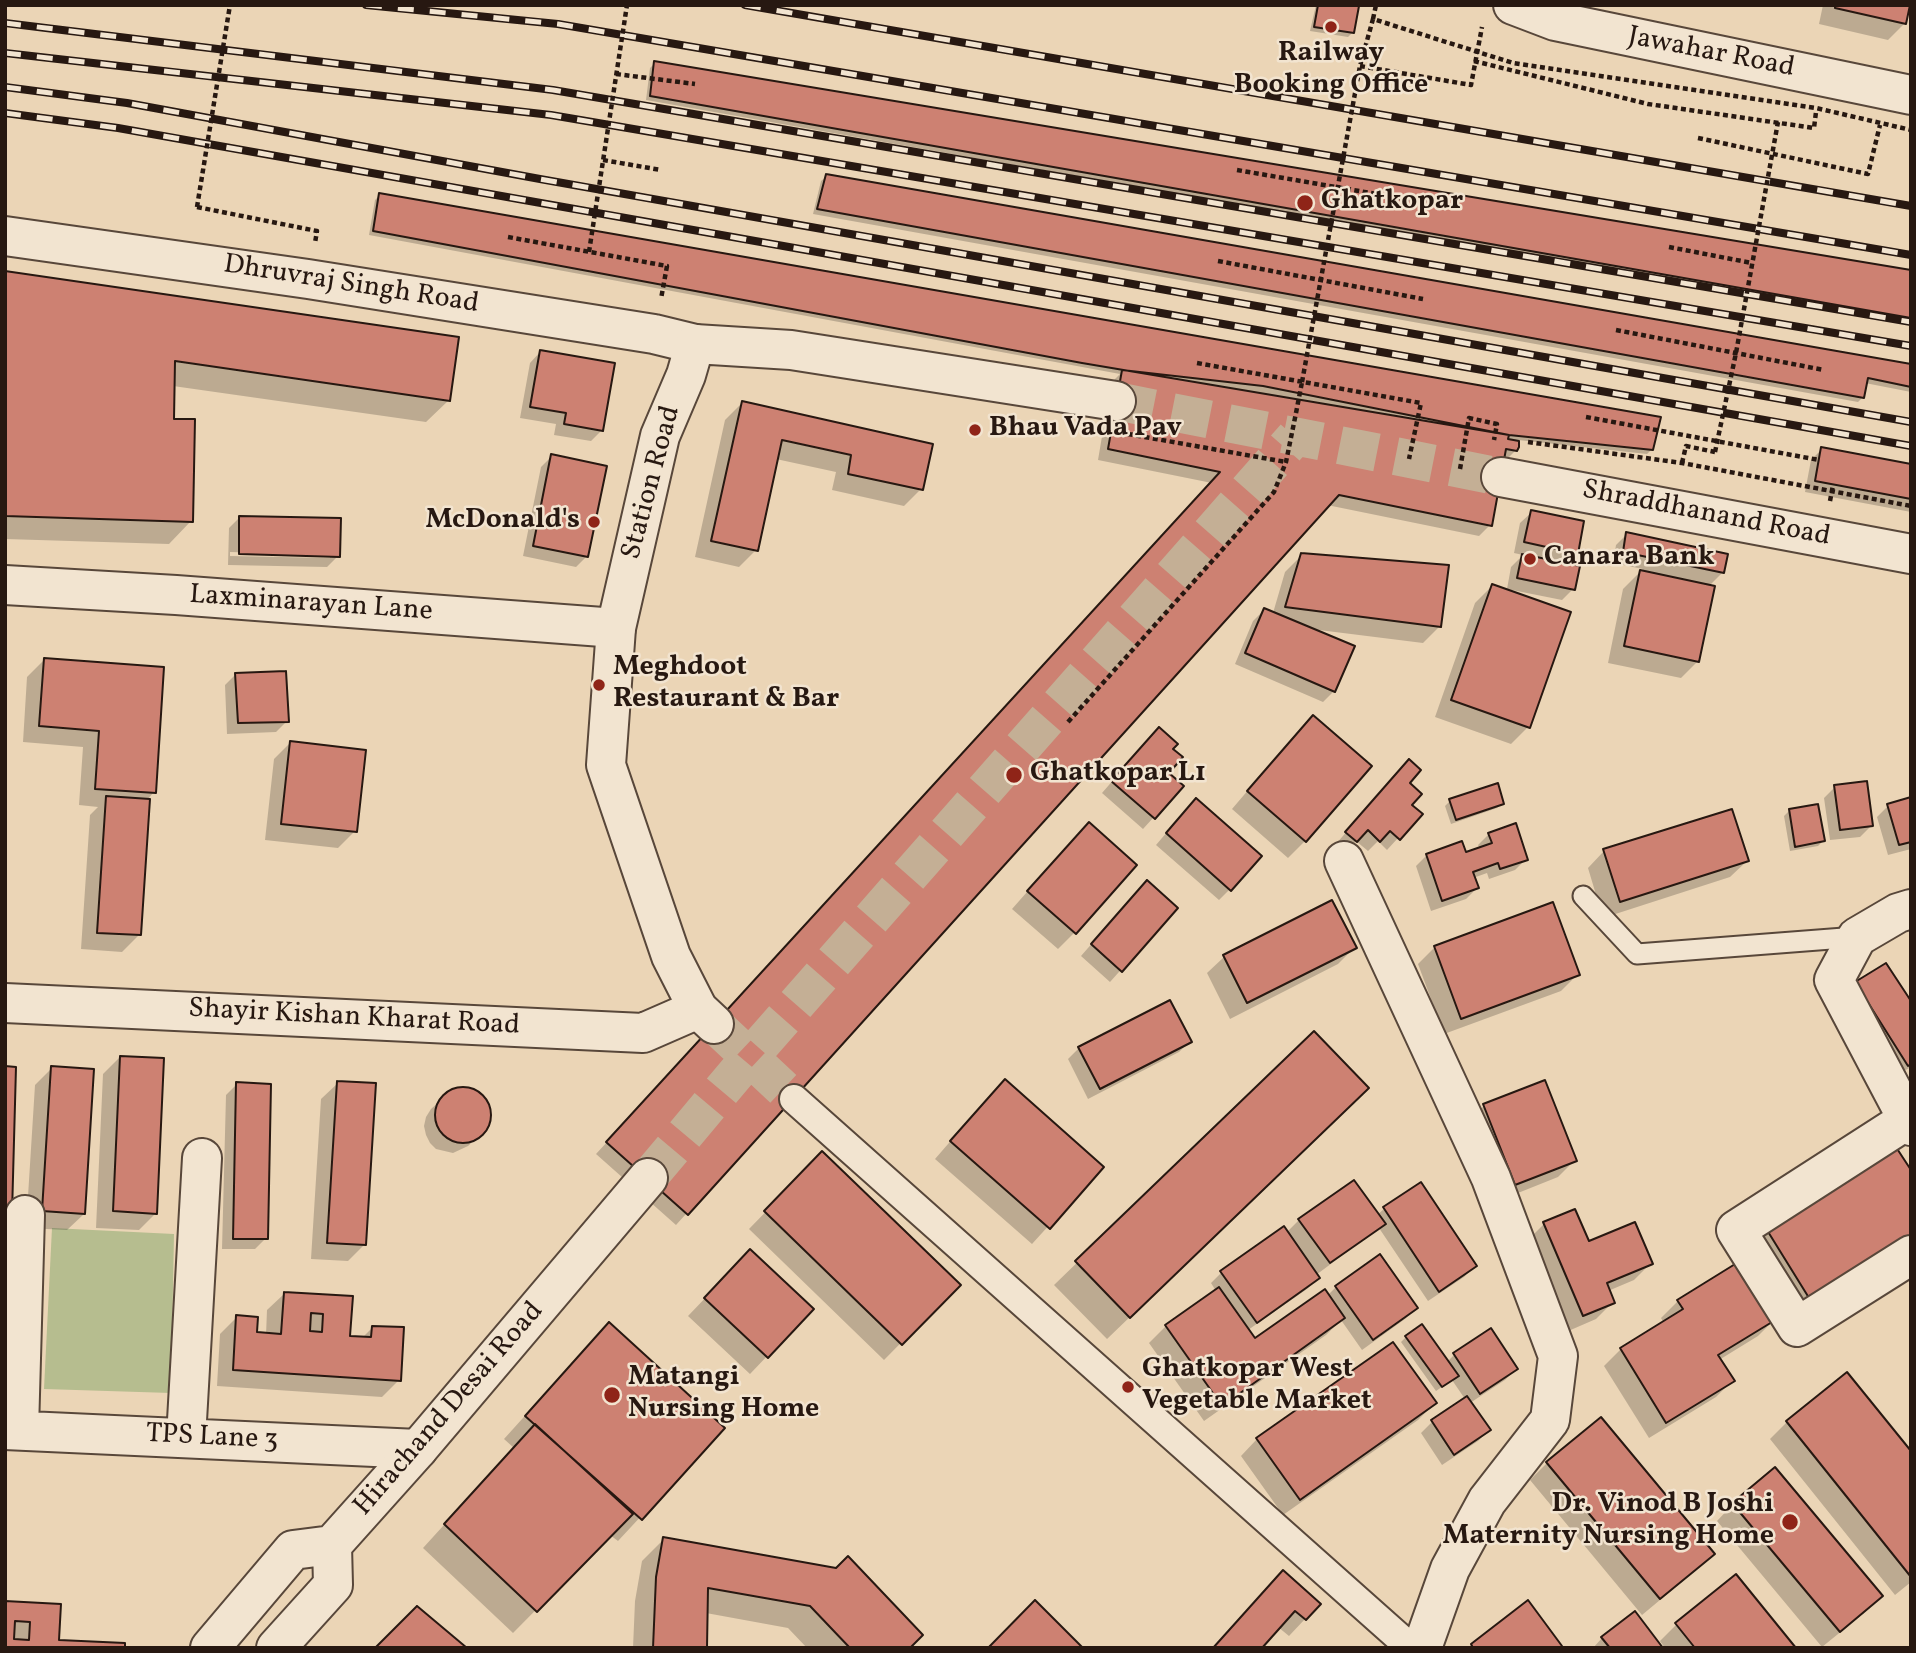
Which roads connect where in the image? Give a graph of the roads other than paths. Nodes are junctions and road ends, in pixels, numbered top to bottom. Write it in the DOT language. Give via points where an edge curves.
graph roads {
  1 [pos="1499,11"];
  2 [pos="1900,92"];
  3 [pos="5,236"];
  4 [pos="695,344"];
  5 [pos="1113,416"];
  6 [pos="1501,477"];
  7 [pos="1911,554"];
  8 [pos="5,585"];
  9 [pos="616,628"];
  10 [pos="1344,861"];
  11 [pos="1583,895"];
  12 [pos="1911,909"];
  13 [pos="1857,937"];
  14 [pos="5,1003"];
  15 [pos="706,1017"];
  16 [pos="794,1099"];
  17 [pos="1909,1123"];
  18 [pos="202,1158"];
  19 [pos="648,1178"];
  20 [pos="25,1215"];
  21 [pos="1911,1255"];
  22 [pos="12,1430"];
  23 [pos="186,1438"];
  24 [pos="418,1450"];
  25 [pos="332,1545"];
  26 [pos="210,1648"];
  27 [pos="276,1648"];
  28 [pos="1411,1648"];
  29 [pos="1422,1648"];
  1 -- 2 [label="street, Jawahar Road"];
  3 -- 4 [label="street, Dhruvraj Singh Road" via="308,279"];
  4 -- 5 [label="street" via="791,350"];
  4 -- 9 [label="street, Station Road" via="660,436"];
  6 -- 7 [label="street, Shraddhanand Road"];
  8 -- 9 [label="street, Laxminarayan Lane"];
  9 -- 15 [label="street, Station Road" via="606,765 671,956"];
  10 -- 29 [label="street" via="1491,1178 1558,1356 1550,1420 1487,1501 1450,1569"];
  11 -- 13 [label="lane" via="1637,954"];
  12 -- 13 [label="street"];
  13 -- 17 [label="street" via="1834,980"];
  14 -- 15 [label="street, Shayir Kishan Kharat Road" via="643,1033"];
  16 -- 28 [label="street"];
  17 -- 21 [label="street" via="1736,1230 1797,1327"];
  18 -- 23 [label="street"];
  19 -- 24 [label="street, Hirachand Desai Road"];
  20 -- 22 [label="street"];
  22 -- 23 [label="street, TPS Lane 3"];
  23 -- 24 [label="street, TPS Lane 3"];
  24 -- 25 [label="street, Hirachand Desai Road"];
  25 -- 26 [label="street" via="293,1550"];
  25 -- 27 [label="street" via="333,1585"];
}
